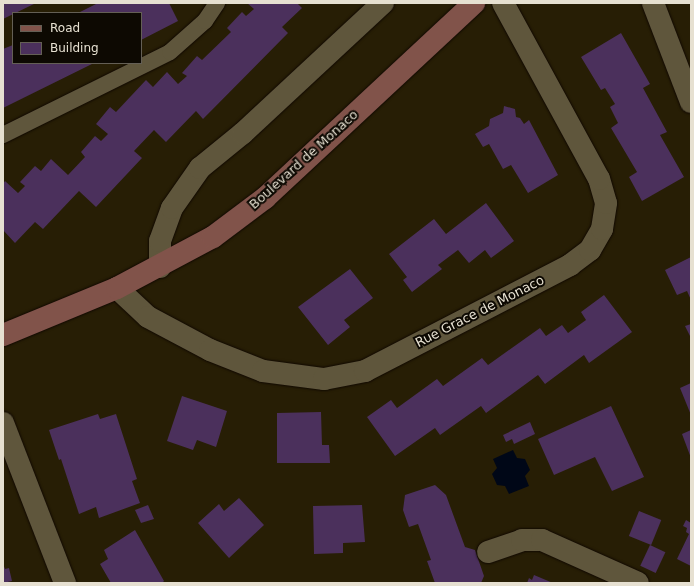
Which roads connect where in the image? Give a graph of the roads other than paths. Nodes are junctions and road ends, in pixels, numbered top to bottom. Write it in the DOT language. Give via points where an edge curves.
graph roads {
  1 [pos="217,3"];
  2 [pos="383,3"];
  3 [pos="474,3"];
  4 [pos="504,3"];
  5 [pos="653,3"];
  6 [pos="691,102"];
  7 [pos="3,135"];
  8 [pos="160,266"];
  9 [pos="117,288"];
  10 [pos="3,335"];
  11 [pos="3,423"];
  12 [pos="488,552"];
  13 [pos="65,583"];
  14 [pos="638,583"];
  1 -- 7 [label="lane" via="205,21 170,52"];
  2 -- 8 [label="street" via="243,133 200,168 172,208 160,241"];
  3 -- 8 [label="main road, Boulevard de Monaco" via="265,198 213,237"];
  4 -- 9 [label="street, Rue Grace de Monaco" via="599,179 606,203 602,229 590,250 570,265 365,371 324,379 263,371 210,350 148,317"];
  5 -- 6 [label="street"];
  8 -- 9 [label="main road, Boulevard de Monaco"];
  9 -- 10 [label="main road, Boulevard de Monaco"];
  11 -- 13 [label="street"];
  12 -- 14 [label="street" via="522,540 542,540"];
}
